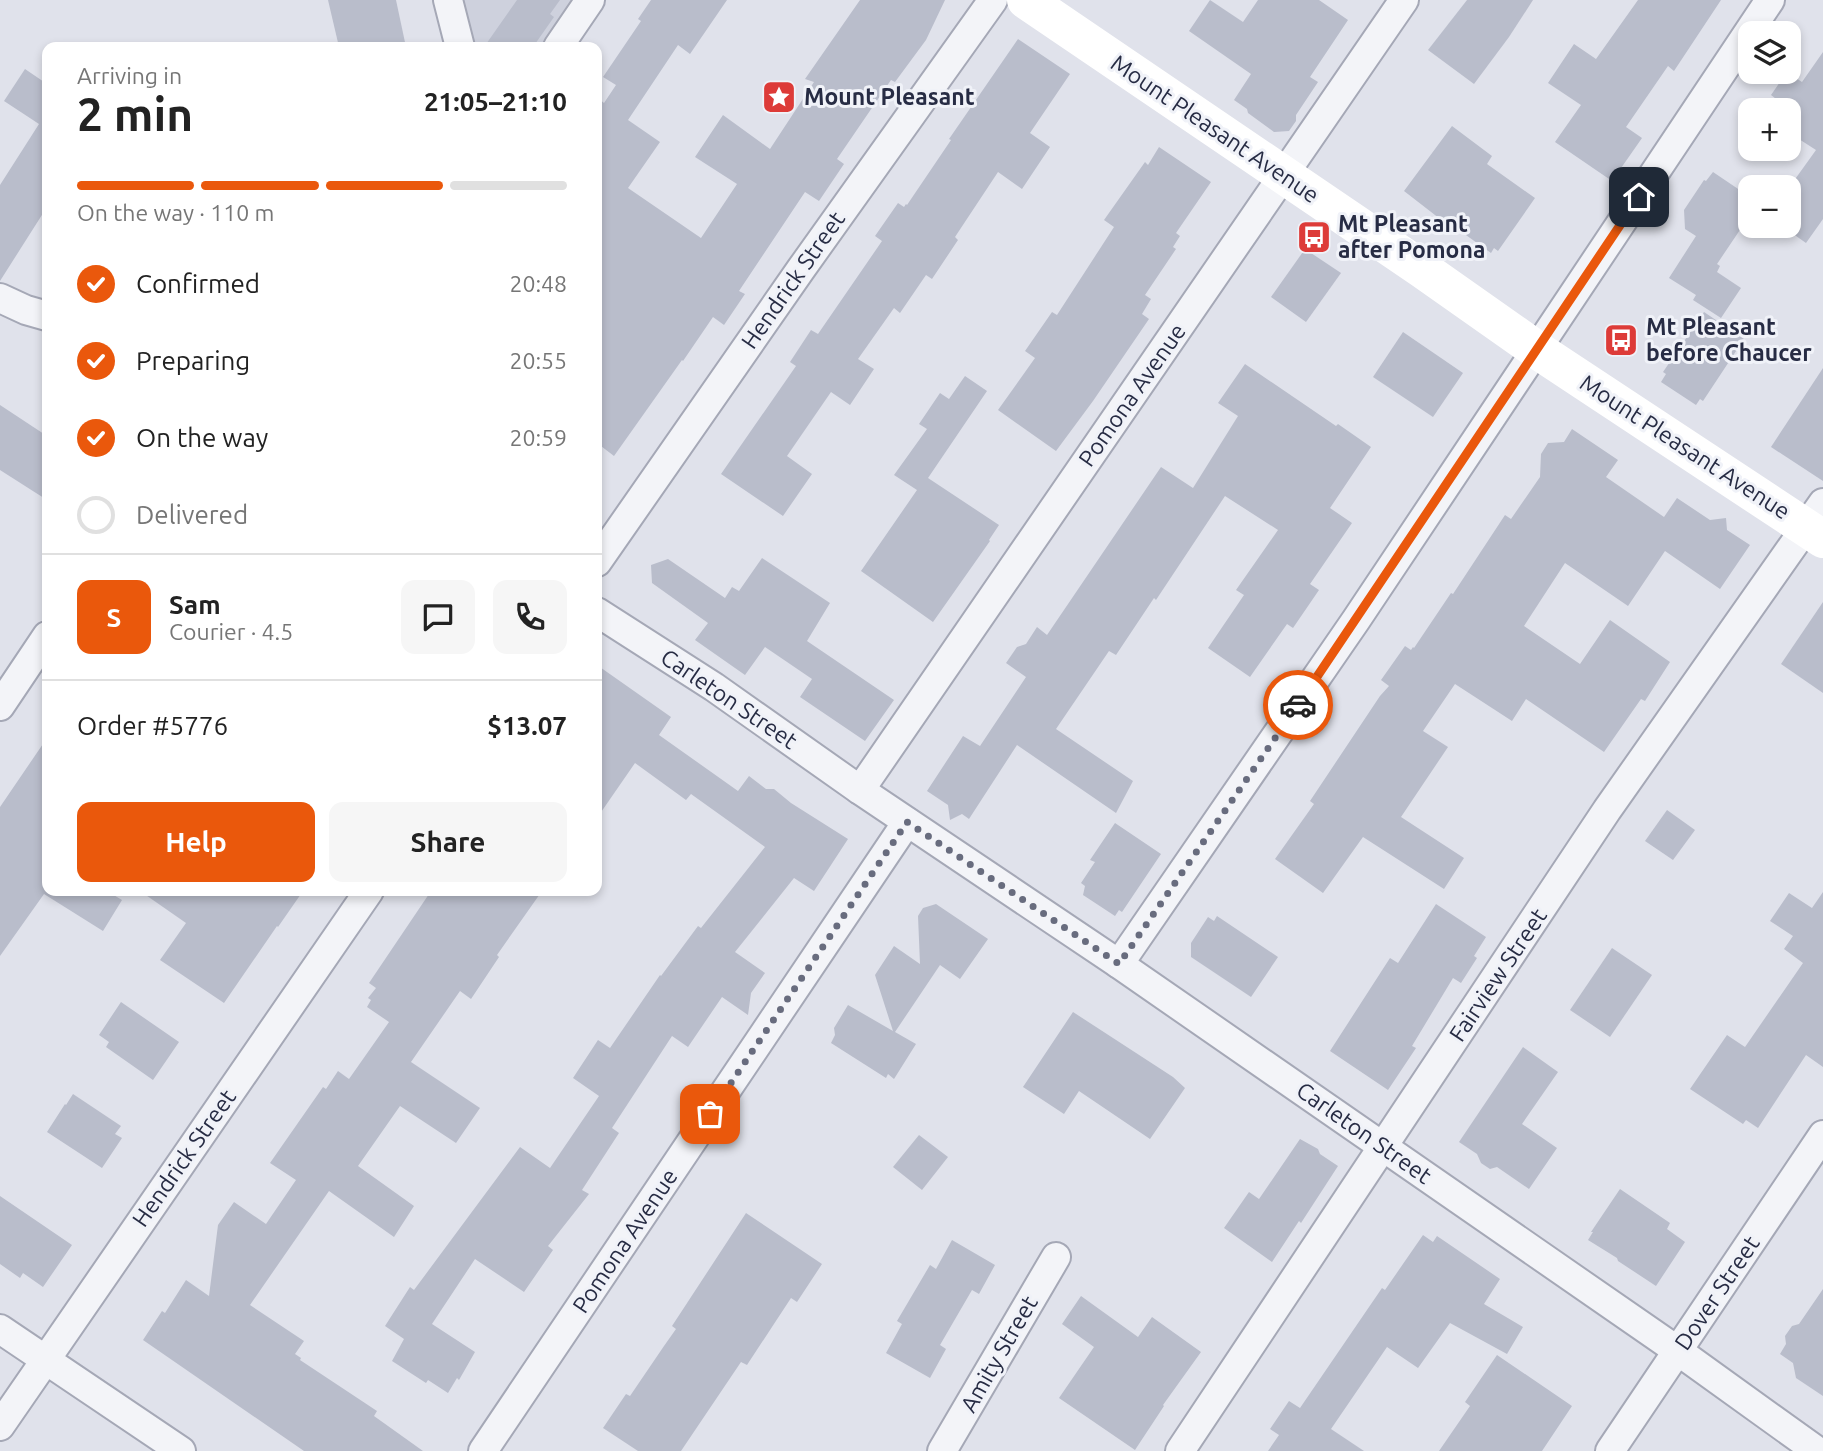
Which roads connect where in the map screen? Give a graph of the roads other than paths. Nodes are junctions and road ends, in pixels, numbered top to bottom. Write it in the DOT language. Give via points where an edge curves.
graph roads {
  1 [pos="448,0"];
  2 [pos="590,0"];
  3 [pos="993,0"];
  4 [pos="1026,0"];
  5 [pos="1404,0"];
  6 [pos="1770,0"];
  7 [pos="459,42"];
  8 [pos="561,42"];
  9 [pos="1283,176"];
  10 [pos="0,298"];
  11 [pos="42,315"];
  12 [pos="1537,350"];
  13 [pos="1817,523"];
  14 [pos="602,555"];
  15 [pos="602,615"];
  16 [pos="42,643"];
  17 [pos="0,706"];
  18 [pos="860,790"];
  19 [pos="907,822"];
  20 [pos="366,896"];
  21 [pos="1119,964"];
  22 [pos="1823,1135"];
  23 [pos="1384,1147"];
  24 [pos="1056,1257"];
  25 [pos="0,1329"];
  26 [pos="1678,1351"];
  27 [pos="45,1359"];
  28 [pos="0,1426"];
  29 [pos="181,1451"];
  30 [pos="483,1451"];
  31 [pos="942,1451"];
  32 [pos="1180,1451"];
  33 [pos="1610,1451"];
  34 [pos="1817,1451"];
  1 -- 7 [label="street"];
  2 -- 8 [label="street"];
  3 -- 14 [label="street, Hendrick Street"];
  4 -- 9 [label="main road, Mount Pleasant Avenue"];
  5 -- 9 [label="street, Pomona Avenue"];
  6 -- 12 [label="street"];
  9 -- 12 [label="main road, Mount Pleasant Avenue"];
  9 -- 18 [label="street, Pomona Avenue"];
  10 -- 11 [label="street"];
  12 -- 13 [label="main road, Mount Pleasant Avenue"];
  12 -- 21 [label="street"];
  13 -- 23 [label="street, Fairview Street" via="1607,810"];
  15 -- 18 [label="street, Carleton Street"];
  16 -- 17 [label="street"];
  18 -- 19 [label="street, Carleton Street"];
  19 -- 21 [label="street, Carleton Street"];
  19 -- 30 [label="street, Pomona Avenue"];
  20 -- 27 [label="street, Hendrick Street"];
  21 -- 23 [label="street, Carleton Street"];
  22 -- 26 [label="street, Dover Street"];
  23 -- 26 [label="street, Carleton Street"];
  23 -- 32 [label="street, Fairview Street"];
  24 -- 31 [label="street, Amity Street"];
  25 -- 27 [label="street"];
  26 -- 33 [label="street, Dover Street"];
  26 -- 34 [label="street, Carleton Street"];
  27 -- 28 [label="street, Hendrick Street"];
  27 -- 29 [label="street"];
}
